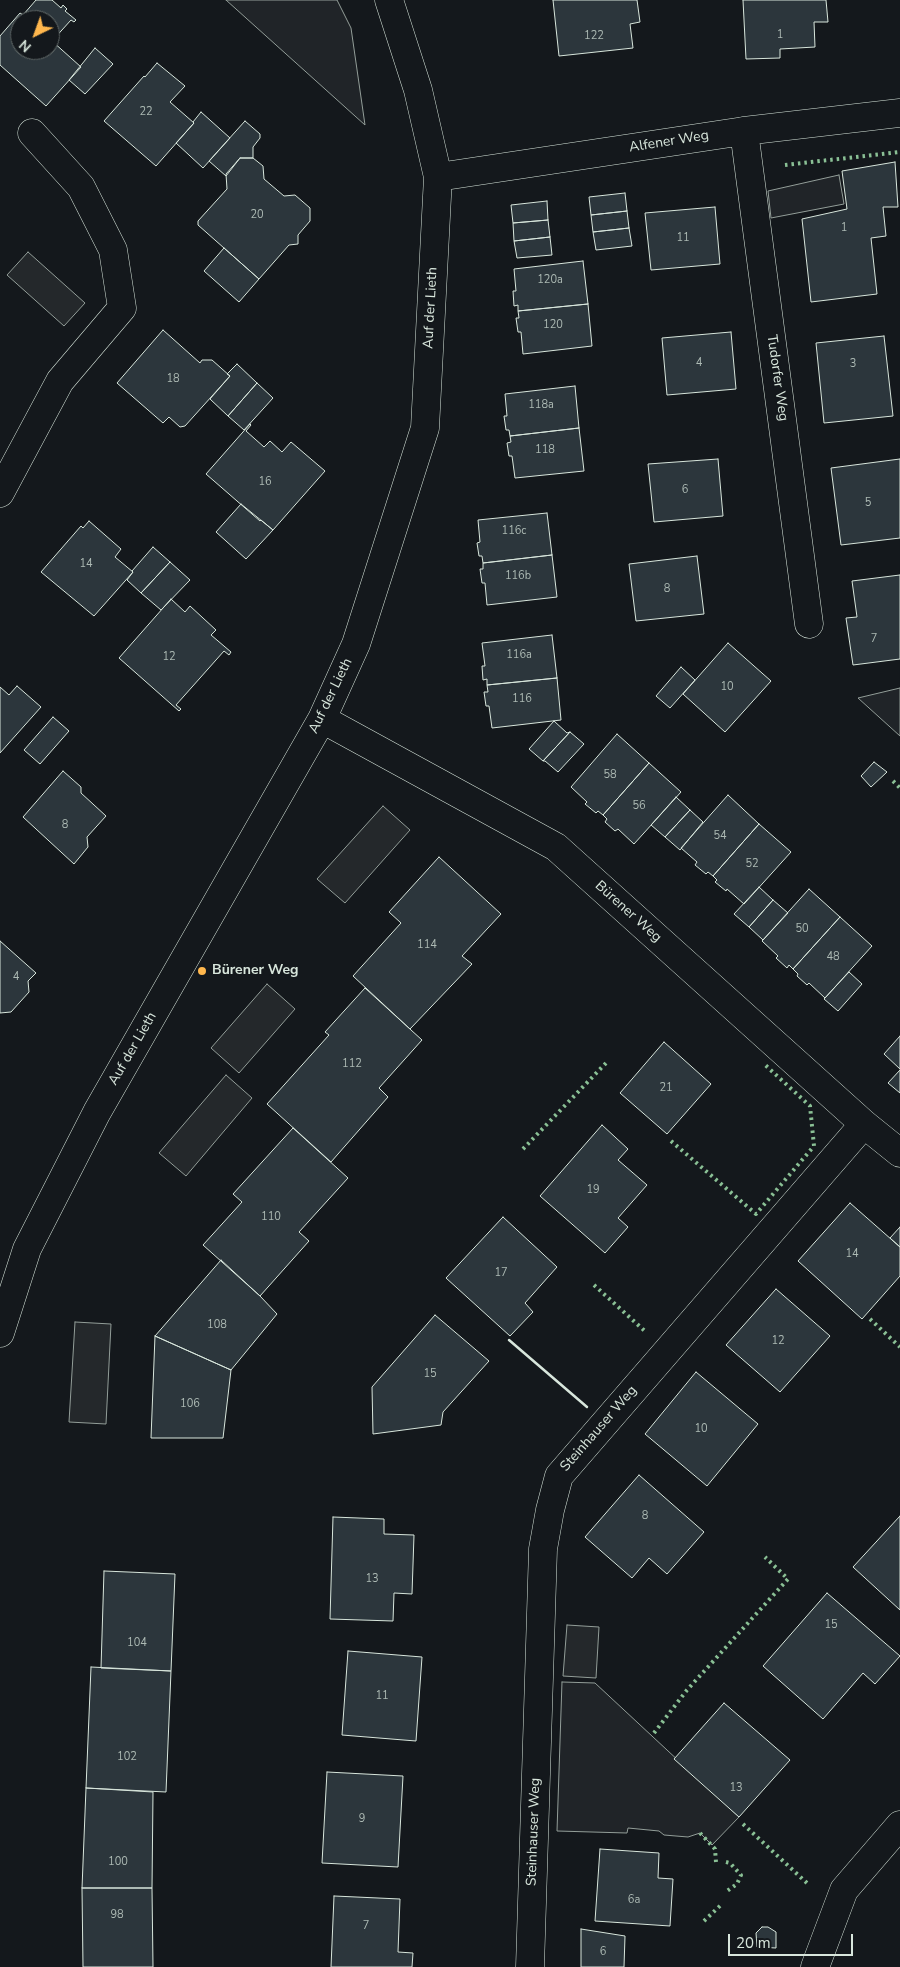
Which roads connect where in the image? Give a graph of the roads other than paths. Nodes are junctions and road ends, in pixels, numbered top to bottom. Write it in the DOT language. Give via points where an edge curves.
graph roads {
  1 [pos="389,0"];
  2 [pos="900,113"];
  3 [pos="744,131"];
  4 [pos="32,133"];
  5 [pos="438,177"];
  6 [pos="0,493"];
  7 [pos="809,624"];
  8 [pos="322,719"];
  9 [pos="864,1124"];
  10 [pos="900,1153"];
  11 [pos="0,1333"];
  12 [pos="900,1825"];
  13 [pos="530,1967"];
  14 [pos="815,1967"];
  1 -- 5 [label="street, Auf der Lieth" via="418,90"];
  2 -- 3 [label="street, Alfener Weg"];
  3 -- 5 [label="street, Alfener Weg"];
  3 -- 7 [label="street, Tudorfer Weg"];
  4 -- 6 [label="street" via="81,187 113,250 122,308 60,381"];
  5 -- 8 [label="street, Auf der Lieth" via="425,428 356,644"];
  8 -- 9 [label="street, Bürener Weg" via="556,847"];
  8 -- 11 [label="street, Auf der Lieth" via="97,1112 26,1249"];
  9 -- 10 [label="street, Bürener Weg"];
  9 -- 13 [label="street, Steinhauser Weg" via="559,1476 543,1549"];
  12 -- 14 [label="street" via="844,1890"];
}
